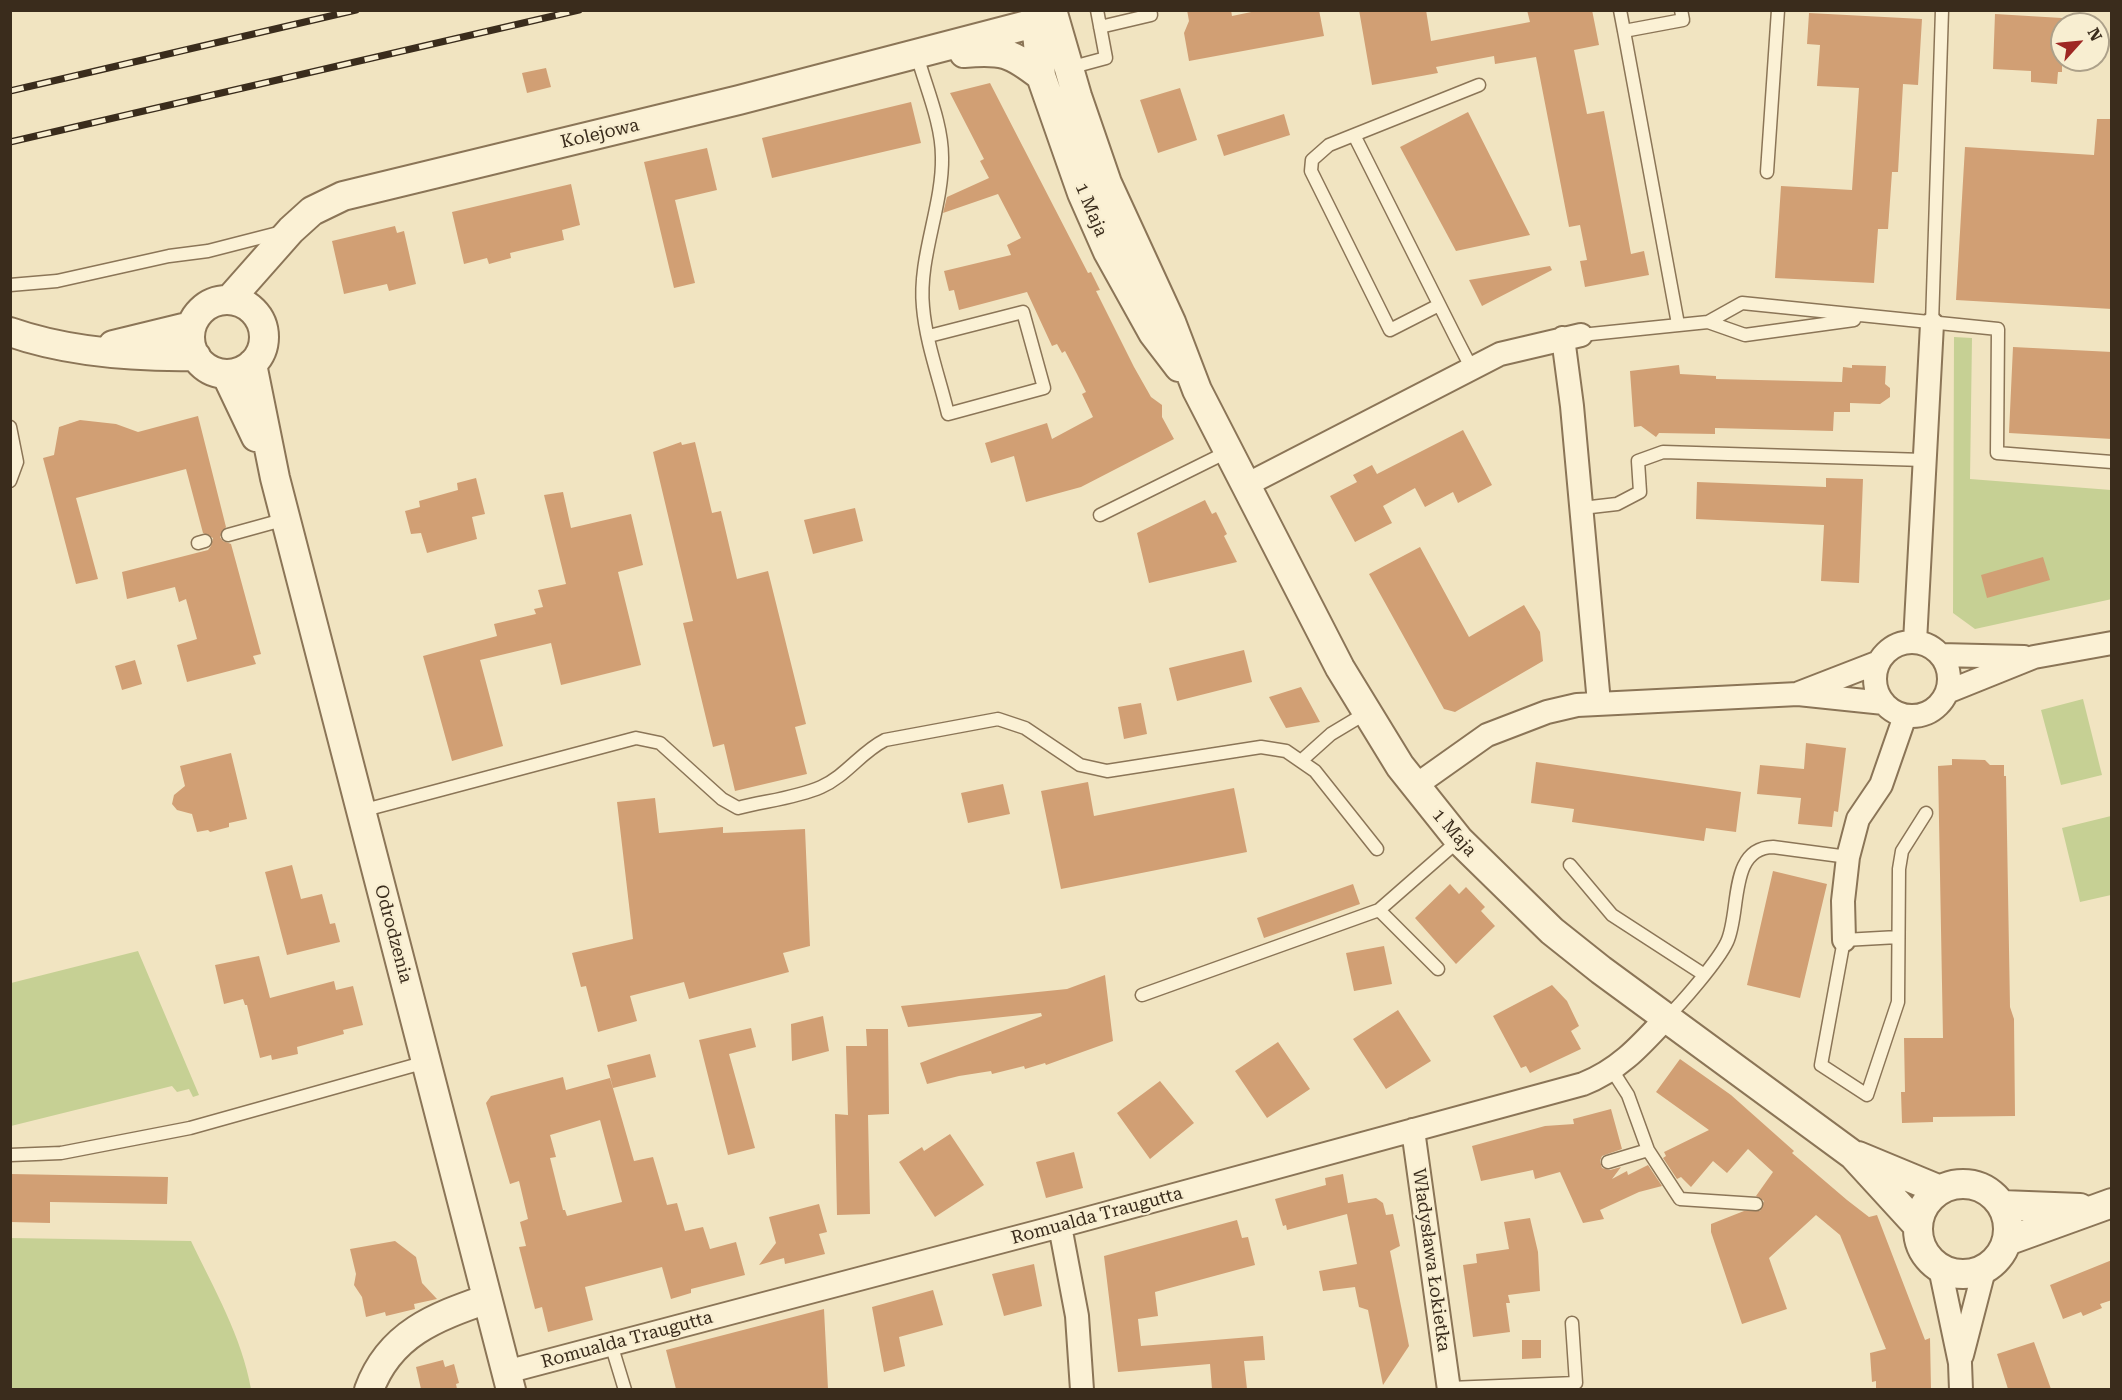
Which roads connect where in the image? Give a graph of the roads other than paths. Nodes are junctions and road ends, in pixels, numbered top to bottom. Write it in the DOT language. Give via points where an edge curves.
graph roads {
  1 [pos="1097,10"];
  2 [pos="1150,10"];
  3 [pos="1620,10"];
  4 [pos="1681,10"];
  5 [pos="1778,10"];
  6 [pos="1942,10"];
  7 [pos="1044,15"];
  8 [pos="1101,27"];
  9 [pos="1624,31"];
  10 [pos="917,55"];
  11 [pos="1069,68"];
  12 [pos="1041,76"];
  13 [pos="1479,85"];
  14 [pos="1354,135"];
  15 [pos="1767,171"];
  16 [pos="291,230"];
  17 [pos="10,285"];
  18 [pos="230,299"];
  19 [pos="1439,304"];
  20 [pos="256,313"];
  21 [pos="1873,318"];
  22 [pos="1708,322"];
  23 [pos="1678,324"];
  24 [pos="1932,324"];
  25 [pos="191,327"];
  26 [pos="10,332"];
  27 [pos="929,336"];
  28 [pos="1572,337"];
  29 [pos="97,349"];
  30 [pos="195,356"];
  31 [pos="239,369"];
  32 [pos="1472,369"];
  33 [pos="1197,390"];
  34 [pos="10,427"];
  35 [pos="1229,451"];
  36 [pos="1924,460"];
  37 [pos="2112,462"];
  38 [pos="10,481"];
  39 [pos="1246,485"];
  40 [pos="1582,508"];
  41 [pos="1100,515"];
  42 [pos="286,519"];
  43 [pos="228,535"];
  44 [pos="1916,642"];
  45 [pos="2112,643"];
  46 [pos="1940,655"];
  47 [pos="2034,657"];
  48 [pos="1879,662"];
  49 [pos="1947,692"];
  50 [pos="1798,693"];
  51 [pos="1599,703"];
  52 [pos="1884,703"];
  53 [pos="1366,713"];
  54 [pos="1905,716"];
  55 [pos="1302,760"];
  56 [pos="1415,786"];
  57 [pos="361,811"];
  58 [pos="1926,813"];
  59 [pos="1459,840"];
  60 [pos="1377,849"];
  61 [pos="1848,857"];
  62 [pos="1570,865"];
  63 [pos="1379,910"];
  64 [pos="1898,937"];
  65 [pos="1844,940"];
  66 [pos="1438,969"];
  67 [pos="1703,974"];
  68 [pos="1142,995"];
  69 [pos="1666,1018"];
  70 [pos="426,1062"];
  71 [pos="1612,1070"];
  72 [pos="1413,1130"];
  73 [pos="1648,1150"];
  74 [pos="10,1155"];
  75 [pos="1853,1155"];
  76 [pos="1608,1162"];
  77 [pos="1940,1190"];
  78 [pos="1756,1204"];
  79 [pos="2002,1205"];
  80 [pos="2103,1206"];
  81 [pos="1060,1226"];
  82 [pos="1918,1226"];
  83 [pos="2007,1241"];
  84 [pos="1940,1268"];
  85 [pos="1984,1270"];
  86 [pos="487,1299"];
  87 [pos="1572,1323"];
  88 [pos="611,1344"];
  89 [pos="1960,1363"];
  90 [pos="508,1381"];
  91 [pos="369,1389"];
  92 [pos="625,1389"];
  93 [pos="1082,1389"];
  94 [pos="1449,1389"];
  95 [pos="1961,1389"];
  1 -- 8 [label="lane"];
  2 -- 8 [label="lane" via="1151,15"];
  3 -- 9 [label="lane"];
  4 -- 9 [label="lane" via="1683,20"];
  5 -- 15 [label="lane"];
  6 -- 24 [label="lane"];
  7 -- 10 [label="street, Kolejowa"];
  7 -- 11 [label="street, 1 Maja"];
  7 -- 12 [label="street, 1 Maja"];
  8 -- 11 [label="lane" via="1106,58"];
  9 -- 23 [label="lane"];
  10 -- 12 [label="street, Kolejowa" via="998,51 1020,60"];
  10 -- 16 [label="street, Kolejowa" via="343,196 312,212"];
  10 -- 27 [label="lane" via="940,133 942,159 924,274 923,307"];
  11 -- 33 [label="street, 1 Maja" via="1107,183 1171,322"];
  12 -- 33 [label="street, 1 Maja" via="1082,193 1108,252 1154,333"];
  13 -- 14 [label="lane"];
  14 -- 19 [label="lane"];
  14 -- 19 [label="lane" via="1329,145 1312,160 1316,185 1390,330"];
  16 -- 17 [label="lane" via="57,281"];
  16 -- 18 [label="street, Kolejowa"];
  16 -- 20 [label="street, Kolejowa"];
  18 -- 20 [label="street"];
  18 -- 25 [label="street" via="206,306"];
  19 -- 32 [label="lane"];
  20 -- 31 [label="street" via="264,340 258,357"];
  21 -- 22 [label="lane" via="1745,334"];
  21 -- 22 [label="lane" via="1742,303"];
  21 -- 24 [label="lane"];
  22 -- 23 [label="lane"];
  23 -- 28 [label="lane"];
  24 -- 36 [label="street"];
  24 -- 37 [label="lane" via="1998,329 1997,453"];
  25 -- 29 [label="street"];
  25 -- 30 [label="street"];
  26 -- 29 [label="street" via="48,343"];
  27 -- 27 [label="lane" via="948,414 1044,388 1023,312"];
  28 -- 32 [label="street" via="1507,352"];
  28 -- 40 [label="street"];
  29 -- 30 [label="street" via="149,357"];
  30 -- 31 [label="street" via="204,365"];
  31 -- 42 [label="street, Odrodzenia"];
  32 -- 39 [label="street"];
  33 -- 35 [label="street, 1 Maja"];
  34 -- 38 [label="lane" via="17,462"];
  35 -- 39 [label="street, 1 Maja"];
  35 -- 41 [label="lane"];
  36 -- 40 [label="lane" via="1663,452 1638,461 1640,492 1617,504"];
  36 -- 44 [label="street"];
  39 -- 53 [label="street, 1 Maja"];
  40 -- 51 [label="street"];
  42 -- 43 [label="lane"];
  42 -- 57 [label="street, Odrodzenia"];
  44 -- 46 [label="street"];
  44 -- 48 [label="street" via="1894,646"];
  45 -- 47 [label="street"];
  46 -- 47 [label="street"];
  46 -- 49 [label="street" via="1947,666"];
  47 -- 49 [label="street"];
  48 -- 50 [label="street"];
  48 -- 52 [label="street" via="1875,683"];
  49 -- 54 [label="street" via="1926,714"];
  50 -- 51 [label="street"];
  50 -- 52 [label="street"];
  51 -- 56 [label="street" via="1546,712 1487,735"];
  52 -- 54 [label="street"];
  53 -- 55 [label="lane" via="1331,734"];
  53 -- 56 [label="street, 1 Maja"];
  54 -- 61 [label="street" via="1881,785 1858,819"];
  55 -- 57 [label="lane" via="1286,751 1261,747 1107,771 1080,765 1025,728 998,719 885,740 820,787 738,808 722,799 660,743 636,738"];
  55 -- 60 [label="lane"];
  56 -- 59 [label="street, 1 Maja"];
  57 -- 70 [label="street, Odrodzenia"];
  58 -- 64 [label="lane" via="1902,851"];
  59 -- 63 [label="lane"];
  59 -- 69 [label="street, 1 Maja" via="1552,931"];
  61 -- 65 [label="street"];
  61 -- 67 [label="lane" via="1773,847 1752,852 1741,873 1727,941"];
  62 -- 67 [label="lane" via="1612,915"];
  63 -- 66 [label="lane"];
  63 -- 68 [label="lane"];
  64 -- 65 [label="lane"];
  64 -- 65 [label="lane" via="1898,1002 1867,1095 1821,1065"];
  67 -- 69 [label="lane" via="1681,1005"];
  69 -- 71 [label="street, Romualda Traugutta"];
  69 -- 75 [label="street, 1 Maja"];
  70 -- 74 [label="lane" via="189,1128 61,1153"];
  70 -- 86 [label="street, Odrodzenia"];
  71 -- 72 [label="street, Romualda Traugutta" via="1583,1083"];
  71 -- 73 [label="lane" via="1628,1095"];
  72 -- 81 [label="street, Romualda Traugutta"];
  72 -- 94 [label="street, Władysława Łokietka"];
  73 -- 76 [label="lane"];
  73 -- 78 [label="lane" via="1680,1199"];
  75 -- 77 [label="street"];
  75 -- 82 [label="street"];
  77 -- 79 [label="street" via="1968,1184 1993,1195"];
  77 -- 82 [label="street" via="1925,1205"];
  79 -- 80 [label="street"];
  79 -- 83 [label="street" via="2009,1229"];
  80 -- 83 [label="street"];
  81 -- 88 [label="street, Romualda Traugutta"];
  81 -- 93 [label="street" via="1077,1316"];
  82 -- 84 [label="street" via="1923,1250"];
  83 -- 85 [label="street" via="1994,1263"];
  84 -- 85 [label="street" via="1962,1274"];
  84 -- 89 [label="street"];
  85 -- 89 [label="street"];
  86 -- 90 [label="street, Odrodzenia"];
  86 -- 91 [label="street" via="433,1318 407,1335 389,1354"];
  87 -- 94 [label="lane" via="1576,1383"];
  88 -- 90 [label="street, Romualda Traugutta"];
  88 -- 92 [label="lane"];
  89 -- 95 [label="street"];
}
